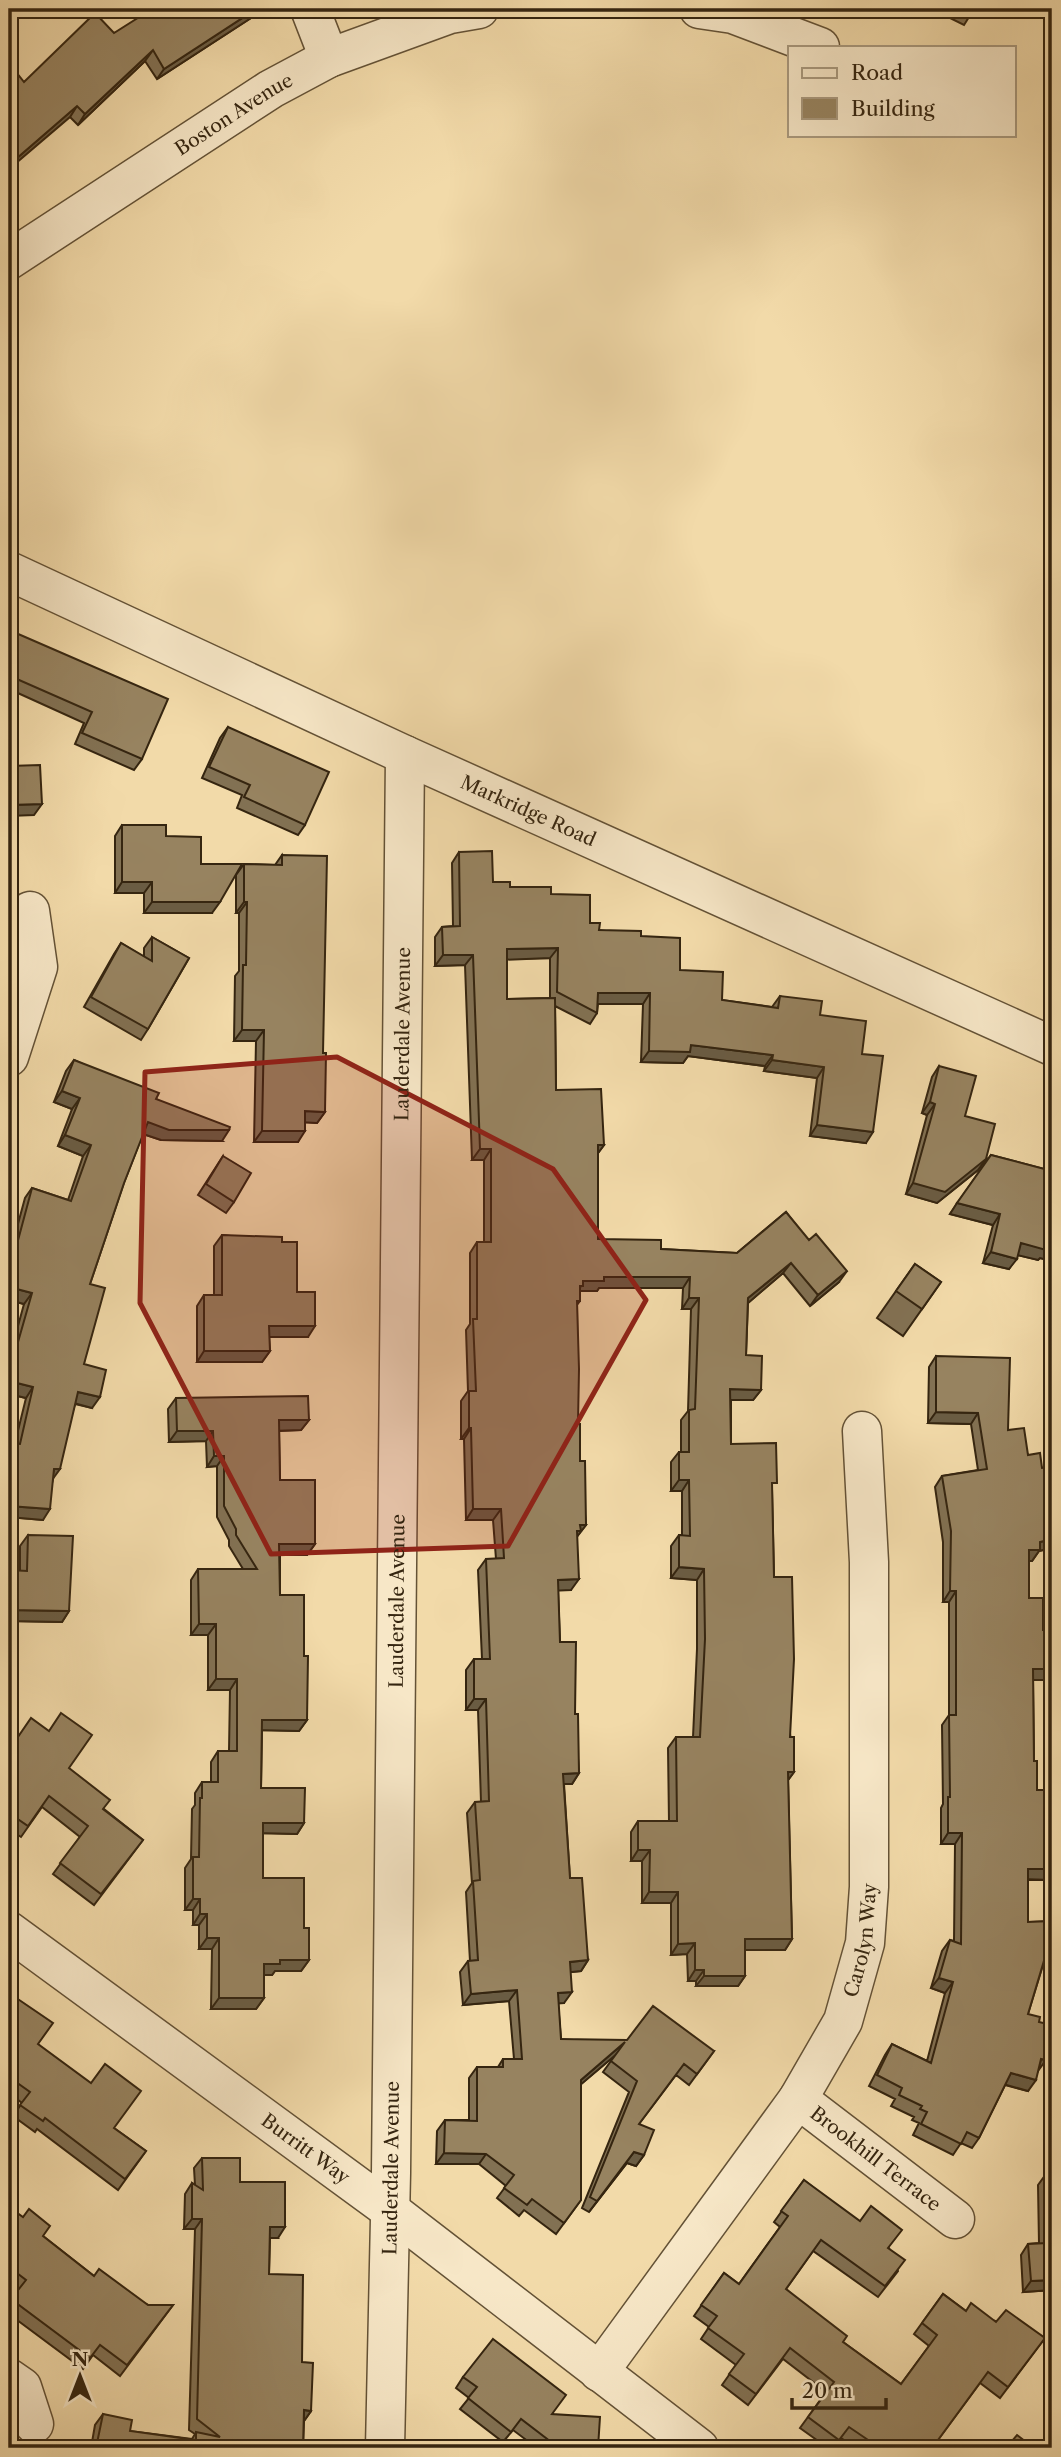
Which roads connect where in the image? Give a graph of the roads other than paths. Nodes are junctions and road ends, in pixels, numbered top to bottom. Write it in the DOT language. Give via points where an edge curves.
graph roads {
  1 [pos="310,9"];
  2 [pos="479,9"];
  3 [pos="699,9"];
  4 [pos="817,46"];
  5 [pos="330,58"];
  6 [pos="9,260"];
  7 [pos="9,571"];
  8 [pos="405,755"];
  9 [pos="30,911"];
  10 [pos="1052,1046"];
  11 [pos="9,1057"];
  12 [pos="862,1431"];
  13 [pos="9,1931"];
  14 [pos="798,2099"];
  15 [pos="390,2210"];
  16 [pos="955,2219"];
  17 [pos="599,2372"];
  18 [pos="9,2378"];
  19 [pos="34,2424"];
  20 [pos="385,2448"];
  21 [pos="699,2448"];
  1 -- 5 [label="street"];
  2 -- 5 [label="street, Boston Avenue" via="450,14"];
  3 -- 4 [label="street" via="733,14"];
  5 -- 6 [label="street, Boston Avenue" via="271,89"];
  7 -- 8 [label="street, Markridge Road"];
  8 -- 10 [label="street, Markridge Road"];
  8 -- 15 [label="street, Lauderdale Avenue"];
  9 -- 11 [label="street" via="38,967"];
  12 -- 14 [label="street, Carolyn Way" via="869,1562 865,1943 843,2021"];
  13 -- 15 [label="street, Burritt Way"];
  14 -- 16 [label="street, Brookhill Terrace"];
  14 -- 17 [label="street, Carolyn Way"];
  15 -- 17 [label="street, Burritt Way"];
  15 -- 20 [label="street, Lauderdale Avenue"];
  17 -- 21 [label="street, Burritt Way"];
  18 -- 19 [label="street" via="22,2387"];
}
